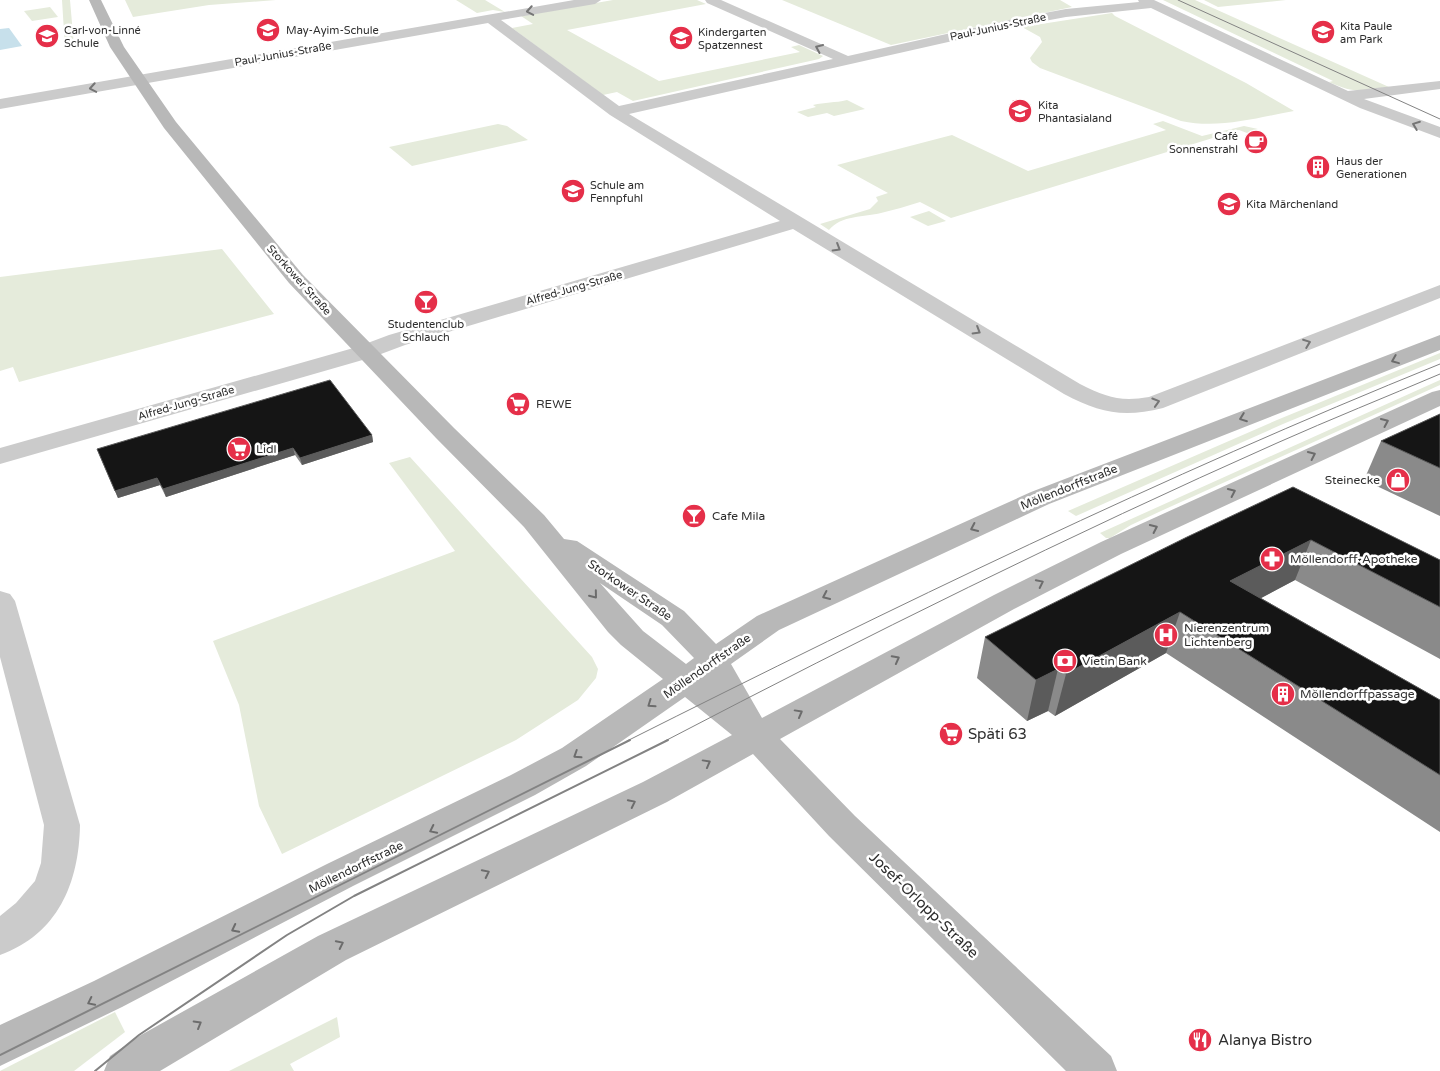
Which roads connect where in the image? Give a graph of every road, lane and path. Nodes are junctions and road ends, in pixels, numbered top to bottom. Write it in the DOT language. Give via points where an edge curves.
graph roads {
  1 [pos="95,0"];
  2 [pos="595,0"];
  3 [pos="711,0"];
  4 [pos="1148,2"];
  5 [pos="490,18"];
  6 [pos="846,60"];
  7 [pos="141,80"];
  8 [pos="1440,85"];
  9 [pos="1346,96"];
  10 [pos="0,104"];
  11 [pos="615,112"];
  12 [pos="1440,134"];
  13 [pos="795,223"];
  14 [pos="1440,291"];
  15 [pos="1440,342"];
  16 [pos="365,352"];
  17 [pos="1440,397"];
  18 [pos="0,456"];
  19 [pos="542,529"];
  20 [pos="0,601"];
  21 [pos="714,660"];
  22 [pos="685,680"];
  23 [pos="756,736"];
  24 [pos="0,938"];
  25 [pos="0,1046"];
  26 [pos="125,1071"];
  27 [pos="1096,1071"];
  1 -- 7 [label="main road, Storkower Straße" via="113,40"];
  2 -- 5 [label="street, Paul-Junius-Straße, one-way"];
  6 -- 3 [label="street, one-way"];
  4 -- 6 [label="street, Paul-Junius-Straße" via="1046,16"];
  4 -- 9 [label="street, Paul-Junius-Straße"];
  5 -- 7 [label="street, Paul-Junius-Straße"];
  5 -- 11 [label="street"];
  6 -- 11 [label="street, Paul-Junius-Straße"];
  7 -- 10 [label="street, Paul-Junius-Straße, one-way"];
  7 -- 16 [label="main road, Storkower Straße" via="200,164 296,279"];
  8 -- 9 [label="street"];
  12 -- 9 [label="street, one-way"];
  11 -- 13 [label="street"];
  13 -- 14 [label="street, one-way" via="1072,390 1099,403 1118,407 1155,403"];
  13 -- 16 [label="street, Alfred-Jung-Straße" via="389,342"];
  15 -- 21 [label="main road, Möllendorffstraße, one-way" via="1040,498 768,623"];
  16 -- 18 [label="street, Alfred-Jung-Straße"];
  16 -- 19 [label="main road, Storkower Straße"];
  23 -- 17 [label="main road, one-way" via="1058,574"];
  19 -- 21 [label="main road, Storkower Straße" via="673,618"];
  19 -- 22 [label="main road, Storkower Straße, one-way" via="625,632"];
  20 -- 24 [label="street" via="62,826 62,854 57,877 42,902 22,923"];
  21 -- 22 [label="main road, Möllendorffstraße"];
  21 -- 23 [label="main road, Storkower Straße"];
  22 -- 23 [label="main road, Storkower Straße"];
  22 -- 25 [label="main road, Möllendorffstraße, one-way" via="574,757 523,785"];
  26 -- 23 [label="main road, one-way" via="156,1049 332,948 655,792"];
  23 -- 27 [label="main road, Josef-Orlopp-Straße" via="842,826"];
}
